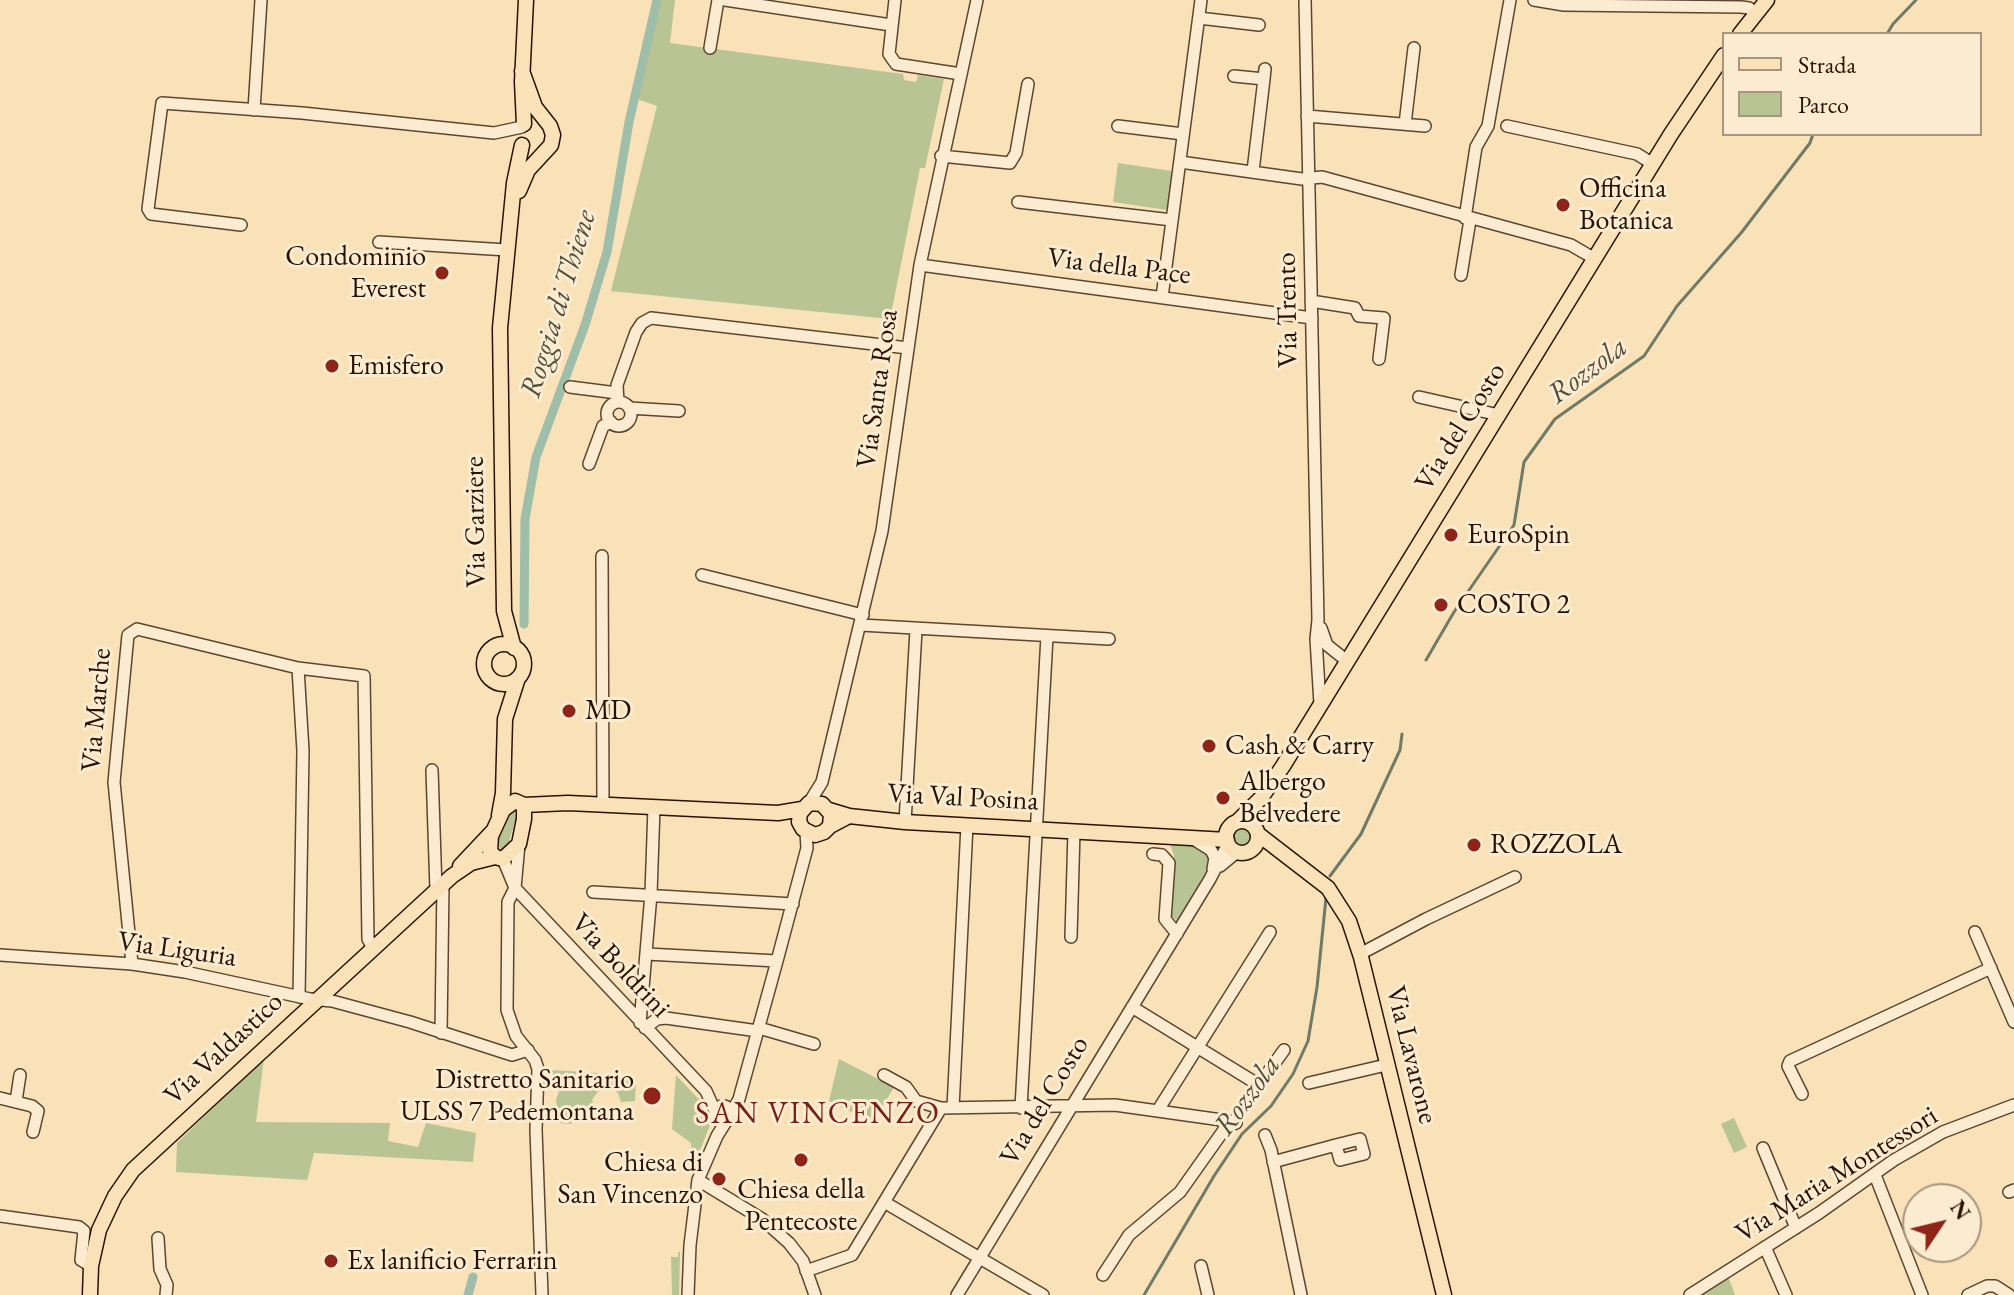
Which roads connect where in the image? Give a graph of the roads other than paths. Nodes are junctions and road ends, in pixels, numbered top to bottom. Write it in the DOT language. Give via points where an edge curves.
graph roads {
  1 [pos="261,0"];
  2 [pos="526,0"];
  3 [pos="718,0"];
  4 [pos="725,0"];
  5 [pos="895,0"];
  6 [pos="977,0"];
  7 [pos="1201,0"];
  8 [pos="1305,0"];
  9 [pos="1510,0"];
  10 [pos="1534,0"];
  11 [pos="1767,0"];
  12 [pos="1756,14"];
  13 [pos="1199,18"];
  14 [pos="891,25"];
  15 [pos="1259,25"];
  16 [pos="1742,32"];
  17 [pos="710,48"];
  18 [pos="1414,48"];
  19 [pos="1722,58"];
  20 [pos="522,71"];
  21 [pos="961,74"];
  22 [pos="1234,76"];
  23 [pos="1028,84"];
  24 [pos="254,110"];
  25 [pos="1307,116"];
  26 [pos="545,121"];
  27 [pos="1405,124"];
  28 [pos="523,125"];
  29 [pos="1118,126"];
  30 [pos="1425,126"];
  31 [pos="1507,126"];
  32 [pos="494,133"];
  33 [pos="1183,134"];
  34 [pos="521,144"];
  35 [pos="543,151"];
  36 [pos="941,156"];
  37 [pos="1180,162"];
  38 [pos="1653,164"];
  39 [pos="1253,171"];
  40 [pos="1309,178"];
  41 [pos="1018,202"];
  42 [pos="511,209"];
  43 [pos="1468,219"];
  44 [pos="1172,220"];
  45 [pos="241,225"];
  46 [pos="379,242"];
  47 [pos="507,250"];
  48 [pos="1595,259"];
  49 [pos="920,265"];
  50 [pos="1461,275"];
  51 [pos="1162,297"];
  52 [pos="1311,301"];
  53 [pos="1312,318"];
  54 [pos="908,348"];
  55 [pos="1379,359"];
  56 [pos="570,387"];
  57 [pos="1419,397"];
  58 [pos="622,401"];
  59 [pos="679,411"];
  60 [pos="1499,415"];
  61 [pos="611,422"];
  62 [pos="589,464"];
  63 [pos="602,556"];
  64 [pos="702,575"];
  65 [pos="504,611"];
  66 [pos="862,620"];
  67 [pos="1318,620"];
  68 [pos="916,630"];
  69 [pos="1047,636"];
  70 [pos="1109,639"];
  71 [pos="514,648"];
  72 [pos="489,651"];
  73 [pos="1347,661"];
  74 [pos="1318,662"];
  75 [pos="298,668"];
  76 [pos="1339,674"];
  77 [pos="518,678"];
  78 [pos="496,682"];
  79 [pos="1320,704"];
  80 [pos="505,719"];
  81 [pos="504,764"];
  82 [pos="432,770"];
  83 [pos="822,782"];
  84 [pos="1261,798"];
  85 [pos="522,803"];
  86 [pos="580,804"];
  87 [pos="603,804"];
  88 [pos="654,807"];
  89 [pos="828,808"];
  90 [pos="849,816"];
  91 [pos="811,821"];
  92 [pos="905,822"];
  93 [pos="497,824"];
  94 [pos="523,825"];
  95 [pos="967,825"];
  96 [pos="1038,829"];
  97 [pos="1074,831"];
  98 [pos="1256,831"];
  99 [pos="1188,836"];
  100 [pos="1235,839"];
  101 [pos="519,844"];
  102 [pos="1153,854"];
  103 [pos="1283,856"];
  104 [pos="499,858"];
  105 [pos="1212,875"];
  106 [pos="1515,877"];
  107 [pos="443,883"];
  108 [pos="593,892"];
  109 [pos="512,893"];
  110 [pos="651,894"];
  111 [pos="793,904"];
  112 [pos="1270,932"];
  113 [pos="1975,932"];
  114 [pos="1177,934"];
  115 [pos="1071,937"];
  116 [pos="373,948"];
  117 [pos="647,954"];
  118 [pos="1360,954"];
  119 [pos="0,955"];
  120 [pos="777,961"];
  121 [pos="132,964"];
  122 [pos="1991,968"];
  123 [pos="299,997"];
  124 [pos="317,999"];
  125 [pos="1132,1007"];
  126 [pos="2014,1022"];
  127 [pos="642,1025"];
  128 [pos="758,1030"];
  129 [pos="441,1033"];
  130 [pos="814,1044"];
  131 [pos="1198,1047"];
  132 [pos="528,1050"];
  133 [pos="1284,1050"];
  134 [pos="1386,1065"];
  135 [pos="20,1075"];
  136 [pos="884,1075"];
  137 [pos="1309,1083"];
  138 [pos="1802,1094"];
  139 [pos="0,1098"];
  140 [pos="16,1101"];
  141 [pos="2014,1105"];
  142 [pos="1073,1107"];
  143 [pos="1160,1107"];
  144 [pos="947,1108"];
  145 [pos="1021,1108"];
  146 [pos="722,1114"];
  147 [pos="33,1132"];
  148 [pos="1265,1135"];
  149 [pos="1336,1145"];
  150 [pos="1763,1148"];
  151 [pos="1273,1162"];
  152 [pos="1875,1175"];
  153 [pos="698,1180"];
  154 [pos="884,1202"];
  155 [pos="0,1216"];
  156 [pos="1796,1228"];
  157 [pos="158,1238"];
  158 [pos="1765,1247"];
  159 [pos="980,1257"];
  160 [pos="91,1266"];
  161 [pos="1201,1266"];
  162 [pos="806,1271"];
  163 [pos="1103,1275"];
  164 [pos="1443,1294"];
  165 [pos="90,1295"];
  166 [pos="166,1295"];
  167 [pos="542,1295"];
  168 [pos="688,1295"];
  169 [pos="815,1295"];
  170 [pos="957,1295"];
  171 [pos="1043,1295"];
  172 [pos="1208,1295"];
  173 [pos="1301,1295"];
  174 [pos="1690,1295"];
  175 [pos="1786,1295"];
  176 [pos="1922,1295"];
  177 [pos="1968,1295"];
  178 [pos="2009,1295"];
  1 -- 24 [label="street"];
  2 -- 20 [label="main road"];
  3 -- 17 [label="street"];
  4 -- 14 [label="street"];
  5 -- 14 [label="street"];
  6 -- 21 [label="street, Via Santa Rosa"];
  7 -- 13 [label="street"];
  8 -- 25 [label="street, Via Trento"];
  9 -- 43 [label="street" via="1488,126 1476,147"];
  10 -- 12 [label="street" via="1741,7"];
  11 -- 12 [label="main road"];
  12 -- 16 [label="main road"];
  13 -- 15 [label="street"];
  13 -- 33 [label="street"];
  14 -- 21 [label="street" via="889,54 896,64"];
  18 -- 27 [label="street"];
  19 -- 38 [label="main road, Via del Costo"];
  20 -- 26 [label="main road"];
  20 -- 28 [label="main road"];
  21 -- 36 [label="street, Via Santa Rosa"];
  22 -- 39 [label="street" via="1265,74"];
  23 -- 36 [label="street" via="1010,163"];
  24 -- 32 [label="street"];
  24 -- 45 [label="street" via="162,103 148,209 151,214"];
  25 -- 27 [label="street"];
  25 -- 40 [label="street, Via Trento"];
  26 -- 28 [label="main road"];
  26 -- 35 [label="main road" via="553,135"];
  27 -- 30 [label="street"];
  28 -- 32 [label="street"];
  28 -- 34 [label="main road"];
  29 -- 33 [label="street"];
  31 -- 38 [label="street" via="1637,154"];
  32 -- 34 [label="street"];
  33 -- 37 [label="street"];
  34 -- 35 [label="main road" via="532,152"];
  34 -- 42 [label="main road"];
  35 -- 42 [label="main road"];
  36 -- 49 [label="street, Via Santa Rosa"];
  37 -- 39 [label="street"];
  37 -- 44 [label="street"];
  38 -- 48 [label="main road, Via del Costo"];
  39 -- 40 [label="street"];
  40 -- 43 [label="street" via="1322,177"];
  40 -- 52 [label="street, Via Trento"];
  41 -- 44 [label="street"];
  42 -- 47 [label="main road, Via Garziere"];
  43 -- 48 [label="street" via="1571,245"];
  43 -- 50 [label="street"];
  44 -- 51 [label="street"];
  46 -- 47 [label="street"];
  47 -- 65 [label="main road, Via Garziere" via="500,328"];
  48 -- 60 [label="main road, Via del Costo"];
  49 -- 51 [label="street, Via della Pace"];
  49 -- 54 [label="street, Via Santa Rosa"];
  51 -- 53 [label="street, Via della Pace"];
  52 -- 53 [label="street, Via Trento"];
  52 -- 55 [label="street" via="1384,318"];
  53 -- 67 [label="street, Via Trento"];
  54 -- 58 [label="street" via="651,318 636,332 617,385"];
  54 -- 66 [label="street, Via Santa Rosa" via="882,531"];
  56 -- 58 [label="street"];
  57 -- 60 [label="street"];
  58 -- 59 [label="street"];
  58 -- 61 [label="street" via="611,405"];
  58 -- 61 [label="street" via="631,415 621,425"];
  60 -- 73 [label="main road, Via del Costo"];
  61 -- 62 [label="street" via="603,426"];
  63 -- 87 [label="street"];
  64 -- 66 [label="street"];
  65 -- 71 [label="main road, Via Garziere"];
  65 -- 72 [label="main road, Via Garziere"];
  66 -- 68 [label="street"];
  66 -- 83 [label="street, Via Santa Rosa"];
  67 -- 73 [label="street, Via Trento" via="1327,645"];
  67 -- 74 [label="street, Via Trento"];
  68 -- 69 [label="street"];
  68 -- 92 [label="street"];
  69 -- 70 [label="street"];
  69 -- 96 [label="street"];
  71 -- 72 [label="main road" via="504,645"];
  71 -- 77 [label="main road, Via Garziere" via="523,662"];
  72 -- 78 [label="main road, Via Garziere" via="484,665"];
  73 -- 76 [label="main road, Via del Costo"];
  74 -- 76 [label="street"];
  74 -- 79 [label="street, Via Trento"];
  75 -- 116 [label="street" via="364,676 368,939"];
  75 -- 121 [label="street, Via Marche" via="137,629 128,635 114,782"];
  75 -- 123 [label="street" via="303,751"];
  76 -- 79 [label="main road, Via del Costo"];
  77 -- 78 [label="main road"];
  77 -- 80 [label="main road, Via Garziere"];
  78 -- 80 [label="main road, Via Garziere"];
  79 -- 84 [label="main road, Via del Costo"];
  80 -- 81 [label="main road, Via Garziere"];
  81 -- 85 [label="main road, Via Garziere" via="510,787"];
  81 -- 93 [label="main road, Via Garziere"];
  82 -- 107 [label="street"];
  83 -- 89 [label="street, Via Santa Rosa"];
  83 -- 91 [label="street, Via Santa Rosa"];
  84 -- 98 [label="main road"];
  84 -- 100 [label="main road, Via del Costo"];
  85 -- 86 [label="main road, Via Val Posina"];
  85 -- 93 [label="main road, Via Valdastico" via="506,806"];
  85 -- 94 [label="main road"];
  86 -- 87 [label="main road, Via Val Posina"];
  86 -- 94 [label="main road, Via Val Posina" via="541,812"];
  87 -- 88 [label="main road, Via Val Posina"];
  88 -- 91 [label="main road, Via Val Posina" via="778,813"];
  88 -- 110 [label="street"];
  89 -- 90 [label="main road, Via Val Posina"];
  89 -- 91 [label="main road" via="831,818"];
  89 -- 91 [label="main road, Via Val Posina" via="818,802"];
  90 -- 91 [label="main road, Via Val Posina"];
  90 -- 92 [label="main road, Via Val Posina"];
  91 -- 111 [label="street"];
  92 -- 95 [label="main road, Via Val Posina"];
  93 -- 104 [label="main road, Via Garziere" via="489,843"];
  93 -- 107 [label="main road, Via Valdastico"];
  94 -- 101 [label="main road"];
  95 -- 96 [label="main road, Via Val Posina"];
  95 -- 144 [label="street"];
  96 -- 97 [label="main road, Via Val Posina"];
  96 -- 145 [label="street"];
  97 -- 99 [label="main road, Via Val Posina"];
  97 -- 115 [label="street, Via Val Posina"];
  98 -- 100 [label="main road" via="1247,822"];
  98 -- 100 [label="main road" via="1256,845"];
  98 -- 103 [label="main road, Via Lavarone"];
  99 -- 100 [label="main road, Via Val Posina"];
  99 -- 105 [label="street" via="1211,850"];
  100 -- 103 [label="main road, Via Lavarone"];
  100 -- 105 [label="street, Via del Costo"];
  101 -- 104 [label="main road"];
  101 -- 109 [label="street"];
  102 -- 114 [label="street" via="1169,863 1165,919"];
  103 -- 118 [label="main road, Via Lavarone" via="1328,888 1349,921"];
  104 -- 107 [label="main road, Via Valdastico" via="471,863"];
  104 -- 109 [label="street"];
  105 -- 114 [label="street, Via del Costo"];
  106 -- 118 [label="street"];
  107 -- 116 [label="main road, Via Valdastico"];
  107 -- 129 [label="street"];
  108 -- 110 [label="street"];
  109 -- 127 [label="street, Via Boldrini"];
  109 -- 132 [label="street" via="507,1010 516,1036"];
  110 -- 111 [label="street"];
  110 -- 117 [label="street"];
  111 -- 120 [label="street"];
  112 -- 131 [label="street"];
  113 -- 122 [label="street"];
  114 -- 125 [label="street, Via del Costo"];
  116 -- 124 [label="main road, Via Valdastico"];
  117 -- 120 [label="street"];
  117 -- 127 [label="street"];
  118 -- 134 [label="main road, Via Lavarone"];
  119 -- 121 [label="street, Via Liguria"];
  120 -- 128 [label="street"];
  121 -- 123 [label="street, Via Liguria"];
  122 -- 126 [label="street"];
  122 -- 138 [label="street" via="1790,1061"];
  123 -- 124 [label="street, Via Liguria"];
  124 -- 129 [label="street, Via Liguria"];
  124 -- 160 [label="main road, Via Valdastico" via="133,1170 107,1209"];
  125 -- 131 [label="street"];
  125 -- 142 [label="street, Via del Costo"];
  127 -- 128 [label="street" via="666,1018"];
  127 -- 146 [label="street, Via Boldrini"];
  128 -- 130 [label="street"];
  128 -- 146 [label="street" via="739,1095"];
  129 -- 132 [label="street, Via Liguria" via="512,1055"];
  131 -- 133 [label="street" via="1259,1085"];
  131 -- 143 [label="street"];
  132 -- 167 [label="street" via="538,1069"];
  134 -- 137 [label="street"];
  134 -- 164 [label="main road, Via Lavarone"];
  135 -- 140 [label="street"];
  136 -- 144 [label="street" via="906,1087 916,1101"];
  139 -- 140 [label="street"];
  140 -- 147 [label="street" via="38,1111"];
  141 -- 152 [label="street, Via Maria Montessori" via="1943,1132"];
  142 -- 145 [label="street"];
  142 -- 159 [label="street, Via del Costo"];
  142 -- 163 [label="street" via="1115,1105 1236,1122 1226,1127 1180,1192 1129,1235"];
  144 -- 145 [label="street"];
  144 -- 154 [label="street"];
  146 -- 153 [label="street"];
  148 -- 151 [label="street"];
  149 -- 151 [label="street"];
  150 -- 156 [label="street"];
  151 -- 173 [label="street"];
  152 -- 156 [label="street, Via Maria Montessori"];
  152 -- 176 [label="street"];
  153 -- 162 [label="street" via="762,1219 803,1261"];
  153 -- 168 [label="street"];
  154 -- 159 [label="street"];
  154 -- 162 [label="street" via="852,1255"];
  155 -- 160 [label="street" via="79,1227 84,1231 81,1260"];
  156 -- 158 [label="street, Via Maria Montessori"];
  157 -- 166 [label="street"];
  158 -- 174 [label="street, Via Maria Montessori"];
  158 -- 175 [label="street"];
  159 -- 170 [label="street, Via del Costo"];
  159 -- 171 [label="street"];
  160 -- 165 [label="main road, Via Valdastico"];
  161 -- 172 [label="street"];
  162 -- 169 [label="street"];
  177 -- 178 [label="street" via="1987,1286"];
}
